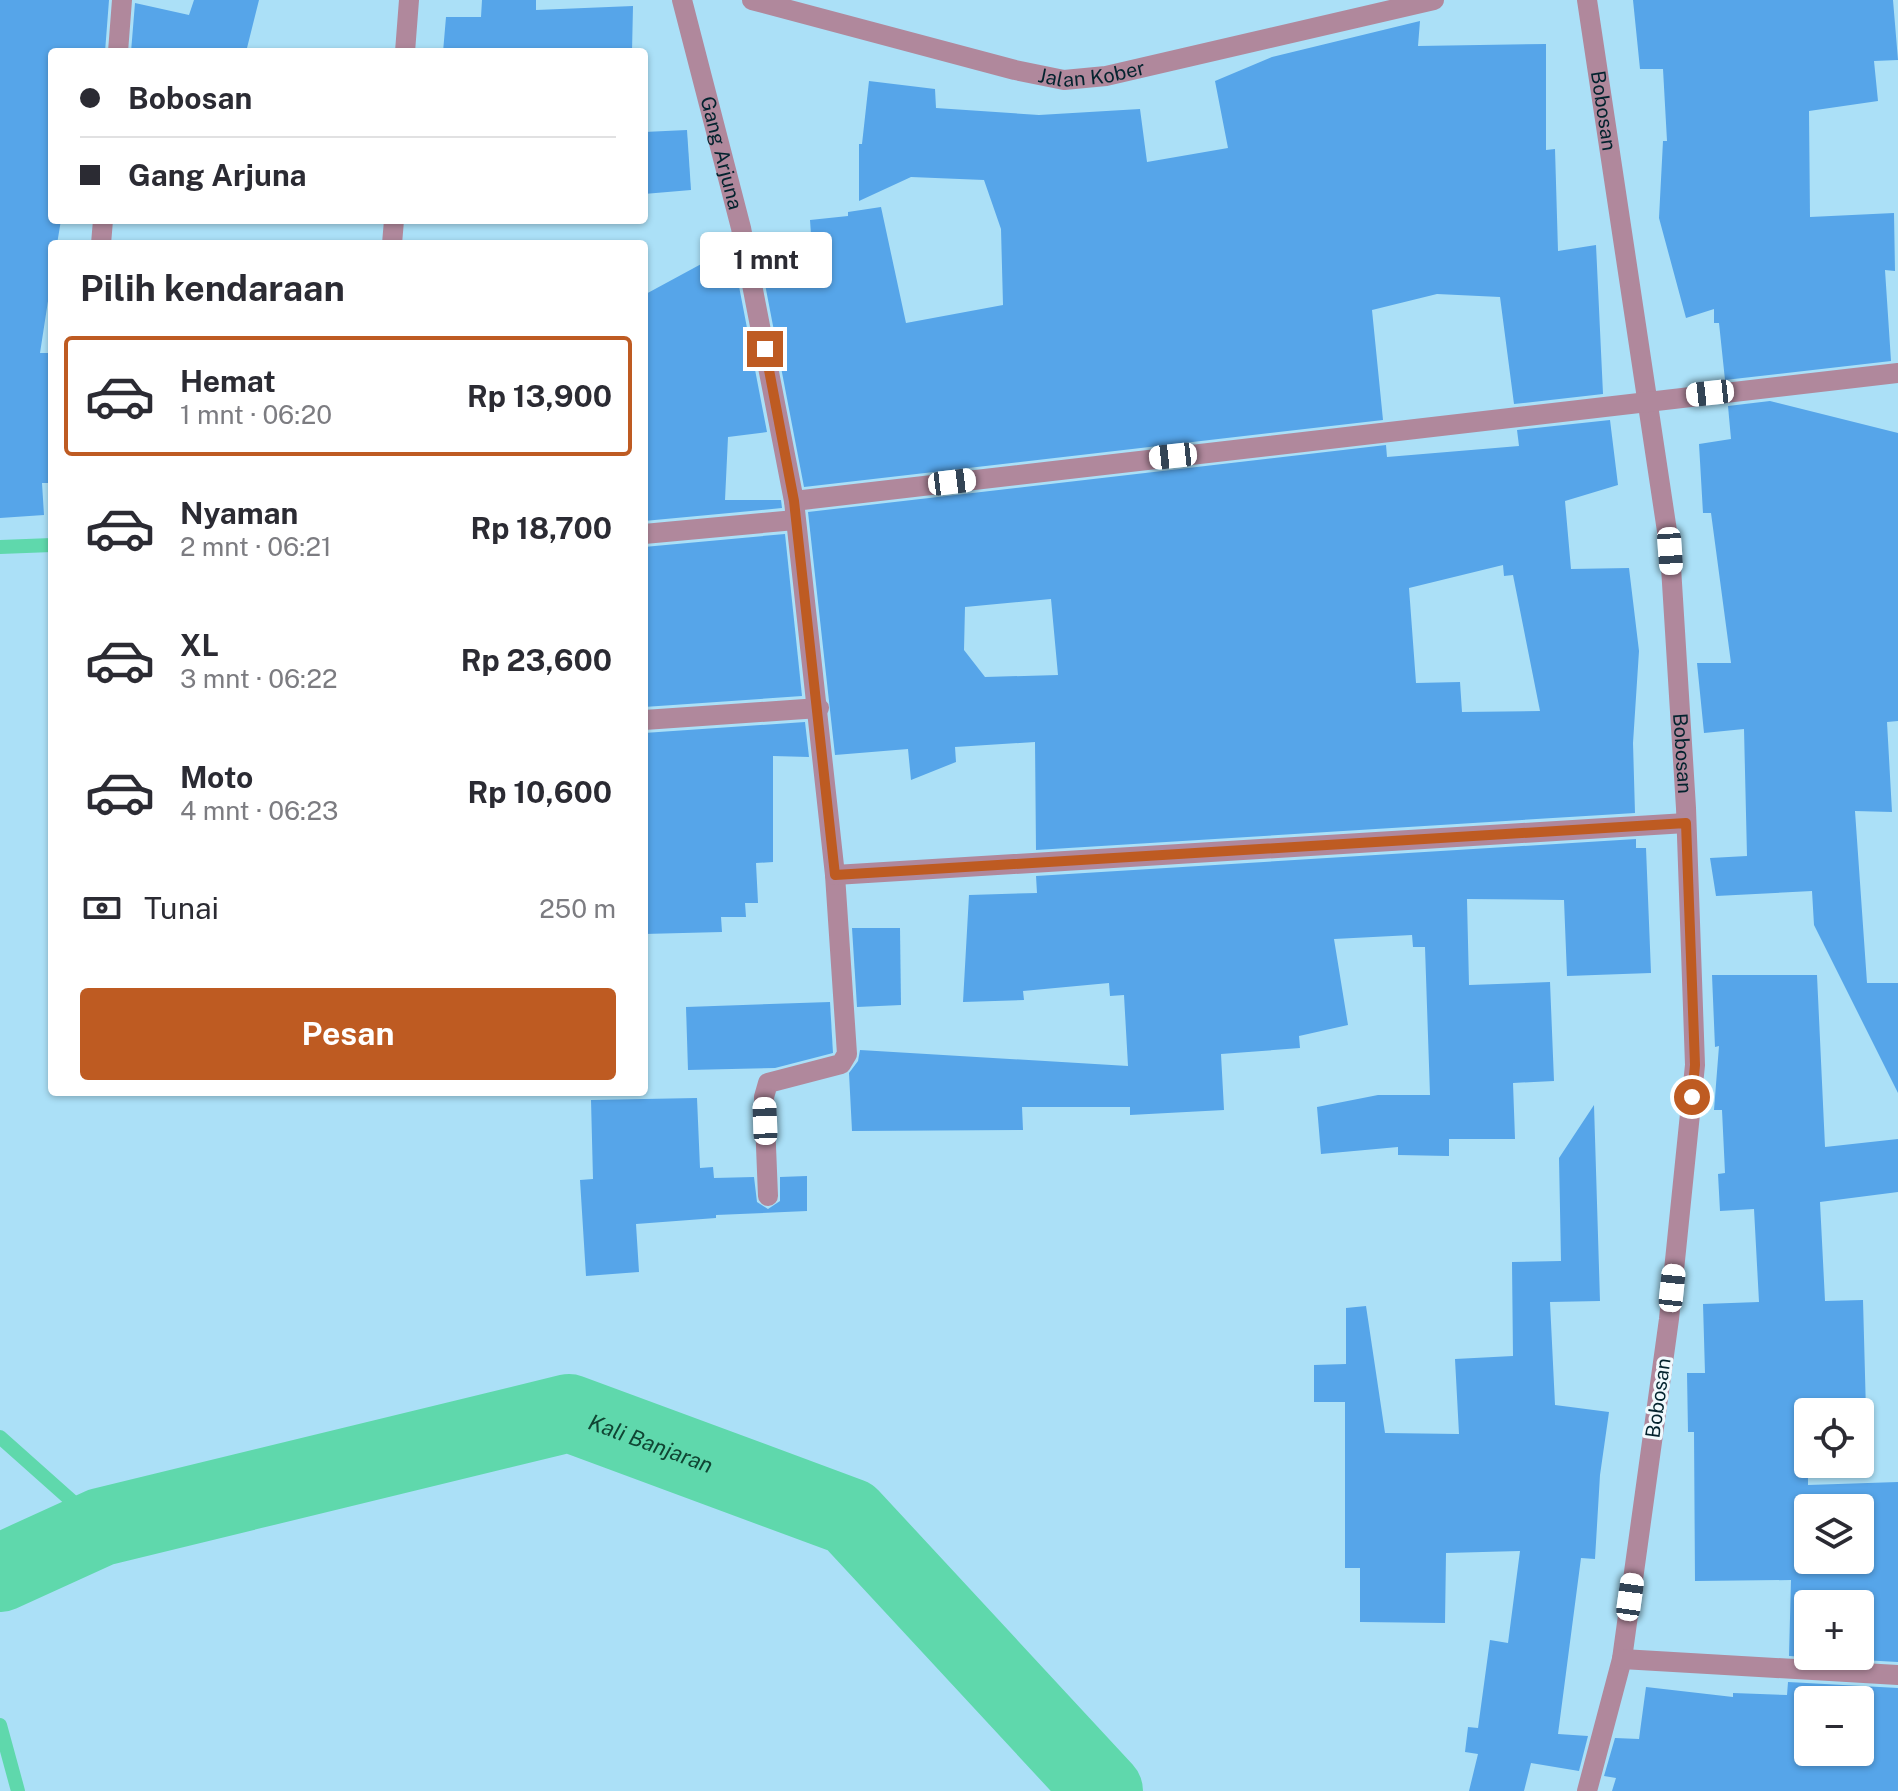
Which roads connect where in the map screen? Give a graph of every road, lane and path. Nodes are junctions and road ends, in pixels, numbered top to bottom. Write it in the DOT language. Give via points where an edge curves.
graph roads {
  1 [pos="122,0"];
  2 [pos="409,0"];
  3 [pos="682,0"];
  4 [pos="752,0"];
  5 [pos="1434,0"];
  6 [pos="1587,0"];
  7 [pos="118,48"];
  8 [pos="405,48"];
  9 [pos="1898,373"];
  10 [pos="1647,400"];
  11 [pos="794,511"];
  12 [pos="648,533"];
  13 [pos="819,708"];
  14 [pos="648,720"];
  15 [pos="1686,823"];
  16 [pos="835,875"];
  17 [pos="768,1196"];
  18 [pos="1622,1659"];
  19 [pos="1898,1675"];
  20 [pos="1587,1791"];
  1 -- 7 [label="street"];
  2 -- 8 [label="street"];
  3 -- 11 [label="street, Gang Arjuna" via="741,228"];
  4 -- 5 [label="street, Jalan Kober" via="1064,80 1106,76"];
  6 -- 10 [label="street, Bobosan"];
  9 -- 10 [label="street"];
  10 -- 11 [label="street"];
  10 -- 15 [label="street, Bobosan" via="1670,551"];
  11 -- 12 [label="street"];
  11 -- 13 [label="street, Gang Arjuna"];
  13 -- 14 [label="street"];
  13 -- 16 [label="street, Gang Arjuna"];
  15 -- 16 [label="street"];
  15 -- 18 [label="street, Bobosan" via="1695,1065 1669,1319"];
  16 -- 17 [label="street, Gang Arjuna" via="847,1054 841,1064 768,1083"];
  18 -- 19 [label="street"];
  18 -- 20 [label="street, Bobosan"];
}
